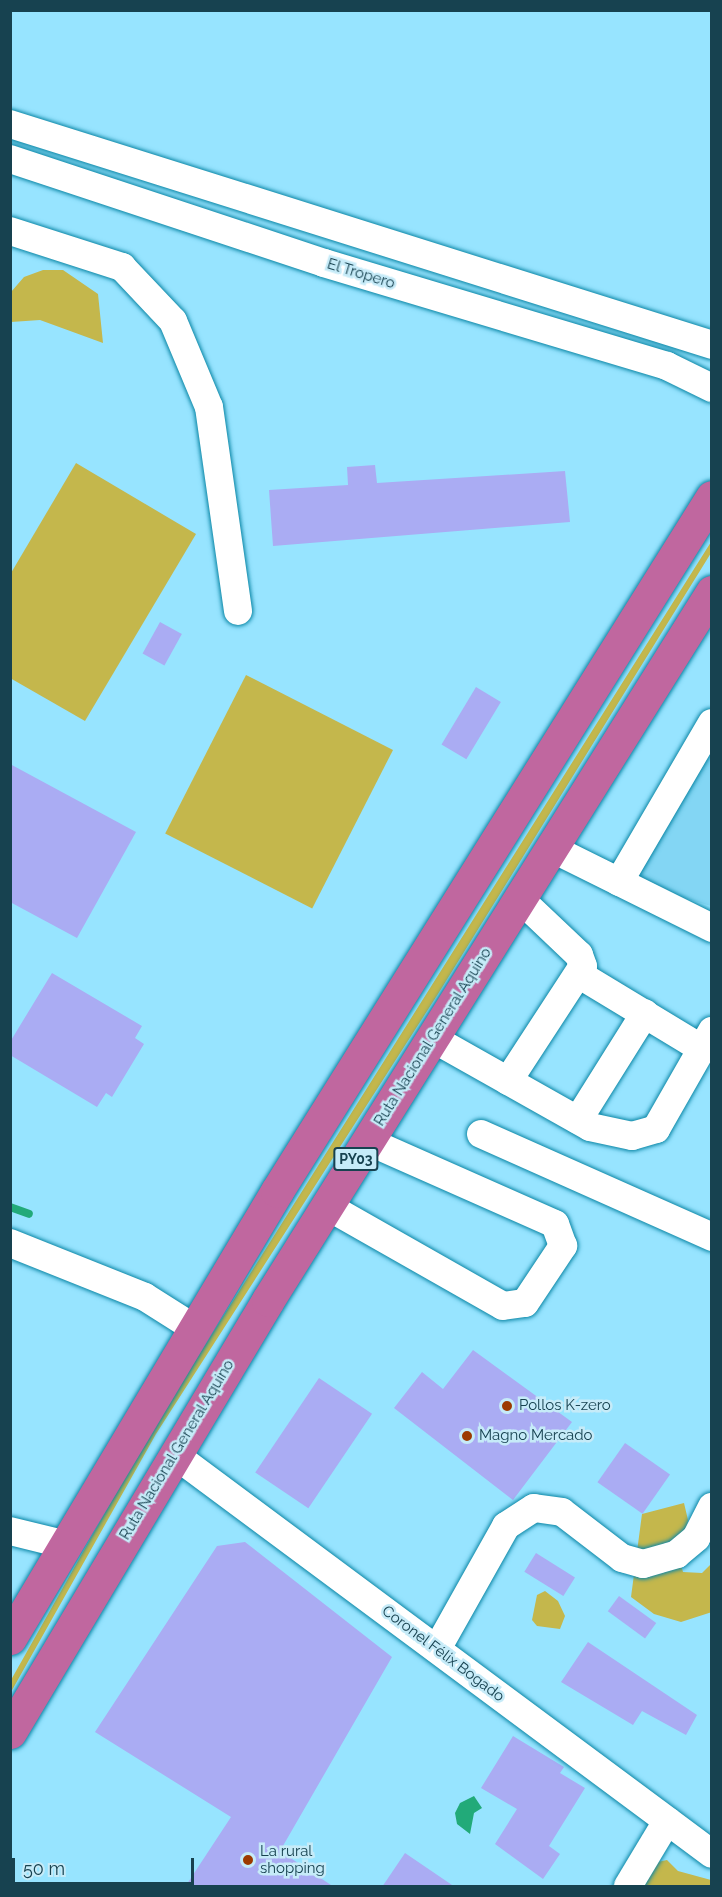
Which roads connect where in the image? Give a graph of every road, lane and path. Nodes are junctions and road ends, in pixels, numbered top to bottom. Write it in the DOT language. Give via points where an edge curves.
graph roads {
  1 [pos="10,124"];
  2 [pos="10,159"];
  3 [pos="10,231"];
  4 [pos="711,345"];
  5 [pos="711,388"];
  6 [pos="711,498"];
  7 [pos="711,592"];
  8 [pos="238,611"];
  9 [pos="711,723"];
  10 [pos="551,848"];
  11 [pos="619,882"];
  12 [pos="519,898"];
  13 [pos="711,928"];
  14 [pos="580,975"];
  15 [pos="645,1013"];
  16 [pos="432,1038"];
  17 [pos="707,1040"];
  18 [pos="508,1081"];
  19 [pos="578,1120"];
  20 [pos="481,1134"];
  21 [pos="368,1141"];
  22 [pos="327,1206"];
  23 [pos="711,1237"];
  24 [pos="10,1243"];
  25 [pos="194,1328"];
  26 [pos="175,1455"];
  27 [pos="711,1507"];
  28 [pos="10,1531"];
  29 [pos="63,1544"];
  30 [pos="10,1638"];
  31 [pos="437,1649"];
  32 [pos="10,1732"];
  33 [pos="668,1821"];
  34 [pos="711,1854"];
  35 [pos="628,1887"];
  1 -- 4 [label="street"];
  2 -- 5 [label="street, El Tropero" via="324,263 667,366"];
  3 -- 8 [label="street" via="122,267 173,321 209,407"];
  6 -- 25 [label="highway"];
  7 -- 10 [label="highway, Ruta Nacional General Aquino / PY03"];
  9 -- 11 [label="street"];
  10 -- 11 [label="street"];
  10 -- 12 [label="highway, Ruta Nacional General Aquino / PY03"];
  11 -- 13 [label="street"];
  12 -- 14 [label="street" via="579,955"];
  12 -- 16 [label="highway, Ruta Nacional General Aquino / PY03"];
  14 -- 15 [label="street"];
  14 -- 18 [label="street"];
  15 -- 17 [label="street"];
  15 -- 19 [label="street"];
  16 -- 18 [label="street"];
  16 -- 21 [label="highway, Ruta Nacional General Aquino / PY03"];
  17 -- 19 [label="street" via="656,1129 616,1135"];
  18 -- 19 [label="street"];
  20 -- 23 [label="street"];
  21 -- 22 [label="highway, Ruta Nacional General Aquino / PY03"];
  21 -- 22 [label="street" via="555,1224 564,1246 525,1303 503,1306"];
  22 -- 26 [label="highway, Ruta Nacional General Aquino / PY03"];
  24 -- 25 [label="street" via="145,1297"];
  25 -- 29 [label="highway"];
  26 -- 31 [label="street, Coronel Félix Bogado"];
  26 -- 32 [label="highway, Ruta Nacional General Aquino / PY03"];
  27 -- 31 [label="street" via="696,1538 677,1554 643,1564 622,1558 562,1512 534,1508 506,1526"];
  28 -- 29 [label="street"];
  29 -- 30 [label="highway"];
  31 -- 33 [label="street, Coronel Félix Bogado"];
  33 -- 34 [label="street, Coronel Félix Bogado"];
  33 -- 35 [label="street"];
}
